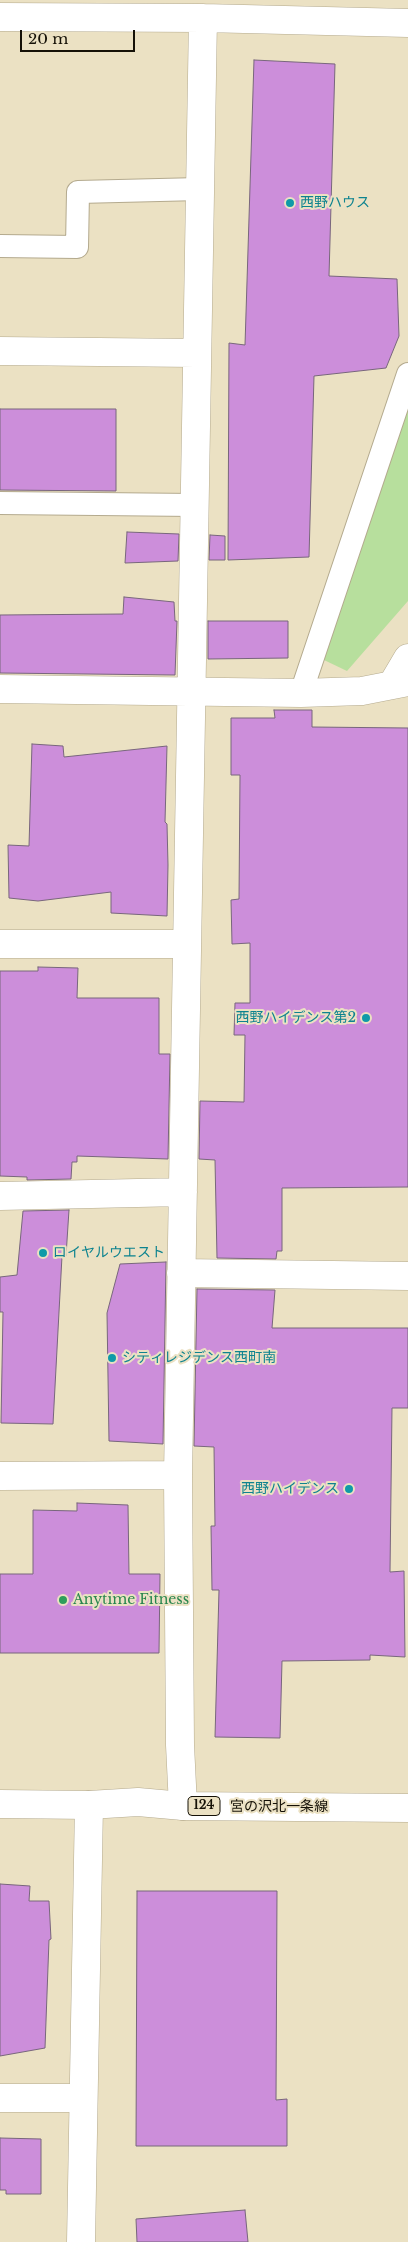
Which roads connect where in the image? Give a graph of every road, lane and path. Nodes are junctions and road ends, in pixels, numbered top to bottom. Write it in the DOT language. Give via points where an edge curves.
graph roads {
  1 [pos="63,9"];
  2 [pos="0,17"];
  3 [pos="203,18"];
  4 [pos="408,23"];
  5 [pos="200,189"];
  6 [pos="0,246"];
  7 [pos="0,351"];
  8 [pos="196,353"];
  9 [pos="408,374"];
  10 [pos="0,503"];
  11 [pos="195,506"];
  12 [pos="408,658"];
  13 [pos="400,683"];
  14 [pos="0,690"];
  15 [pos="191,690"];
  16 [pos="301,693"];
  17 [pos="0,944"];
  18 [pos="187,944"];
  19 [pos="183,1192"];
  20 [pos="0,1196"];
  21 [pos="181,1273"];
  22 [pos="408,1276"];
  23 [pos="178,1475"];
  24 [pos="0,1476"];
  25 [pos="0,1804"];
  26 [pos="89,1805"];
  27 [pos="183,1806"];
  28 [pos="408,1808"];
  29 [pos="0,2098"];
  30 [pos="82,2098"];
  31 [pos="81,2242"];
  1 -- 2 [label="street"];
  1 -- 3 [label="street"];
  3 -- 4 [label="street"];
  3 -- 5 [label="street"];
  5 -- 6 [label="lane" via="78,192 77,247"];
  5 -- 8 [label="street"];
  7 -- 8 [label="street"];
  8 -- 11 [label="street"];
  9 -- 16 [label="lane"];
  10 -- 11 [label="lane"];
  11 -- 15 [label="street"];
  12 -- 13 [label="street"];
  13 -- 16 [label="street" via="362,691"];
  14 -- 15 [label="street"];
  15 -- 16 [label="street"];
  15 -- 18 [label="street"];
  17 -- 18 [label="street"];
  18 -- 19 [label="street"];
  19 -- 20 [label="street"];
  19 -- 21 [label="street"];
  21 -- 22 [label="street"];
  21 -- 23 [label="street"];
  23 -- 24 [label="street"];
  23 -- 27 [label="street"];
  25 -- 26 [label="street, 宮の沢北一条線 / 124"];
  26 -- 27 [label="street, 宮の沢北一条線 / 124" via="138,1802"];
  26 -- 30 [label="street"];
  27 -- 28 [label="street, 宮の沢北一条線 / 124"];
  29 -- 30 [label="street"];
  30 -- 31 [label="street"];
}
